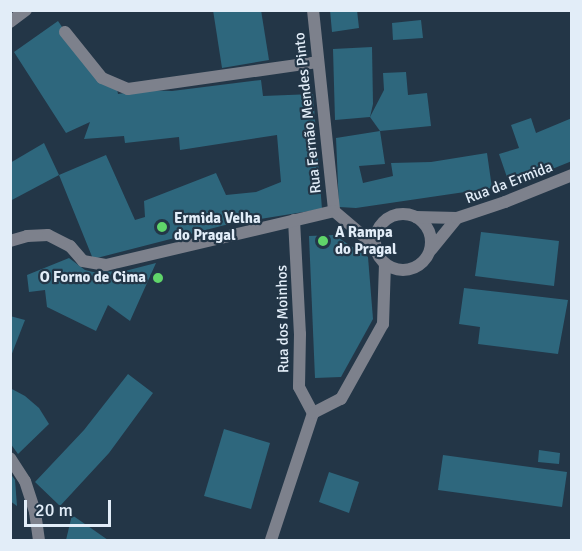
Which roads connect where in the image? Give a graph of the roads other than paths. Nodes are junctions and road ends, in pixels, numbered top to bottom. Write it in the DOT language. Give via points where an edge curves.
graph roads {
  1 [pos="26,10"];
  2 [pos="312,10"];
  3 [pos="10,22"];
  4 [pos="65,32"];
  5 [pos="316,62"];
  6 [pos="572,175"];
  7 [pos="334,211"];
  8 [pos="416,217"];
  9 [pos="457,218"];
  10 [pos="294,220"];
  11 [pos="10,241"];
  12 [pos="374,245"];
  13 [pos="430,250"];
  14 [pos="385,265"];
  15 [pos="314,413"];
  16 [pos="10,458"];
  17 [pos="39,540"];
  18 [pos="271,540"];
  1 -- 3 [label="street"];
  2 -- 5 [label="street, Rua Fernão Mendes Pinto"];
  4 -- 5 [label="street" via="102,78 128,89"];
  5 -- 7 [label="street, Rua Fernão Mendes Pinto"];
  6 -- 9 [label="street, Rua da Ermida"];
  7 -- 10 [label="street"];
  7 -- 12 [label="street"];
  8 -- 9 [label="street"];
  8 -- 12 [label="street" via="390,216 379,226"];
  8 -- 13 [label="street" via="430,232"];
  9 -- 13 [label="street"];
  10 -- 11 [label="street" via="106,265 83,261 70,246 48,235"];
  10 -- 15 [label="street, Rua dos Moinhos" via="299,387"];
  12 -- 14 [label="street"];
  13 -- 14 [label="street" via="411,270"];
  14 -- 15 [label="street" via="383,324 341,399"];
  15 -- 18 [label="street"];
  16 -- 17 [label="street" via="25,481"];
}
